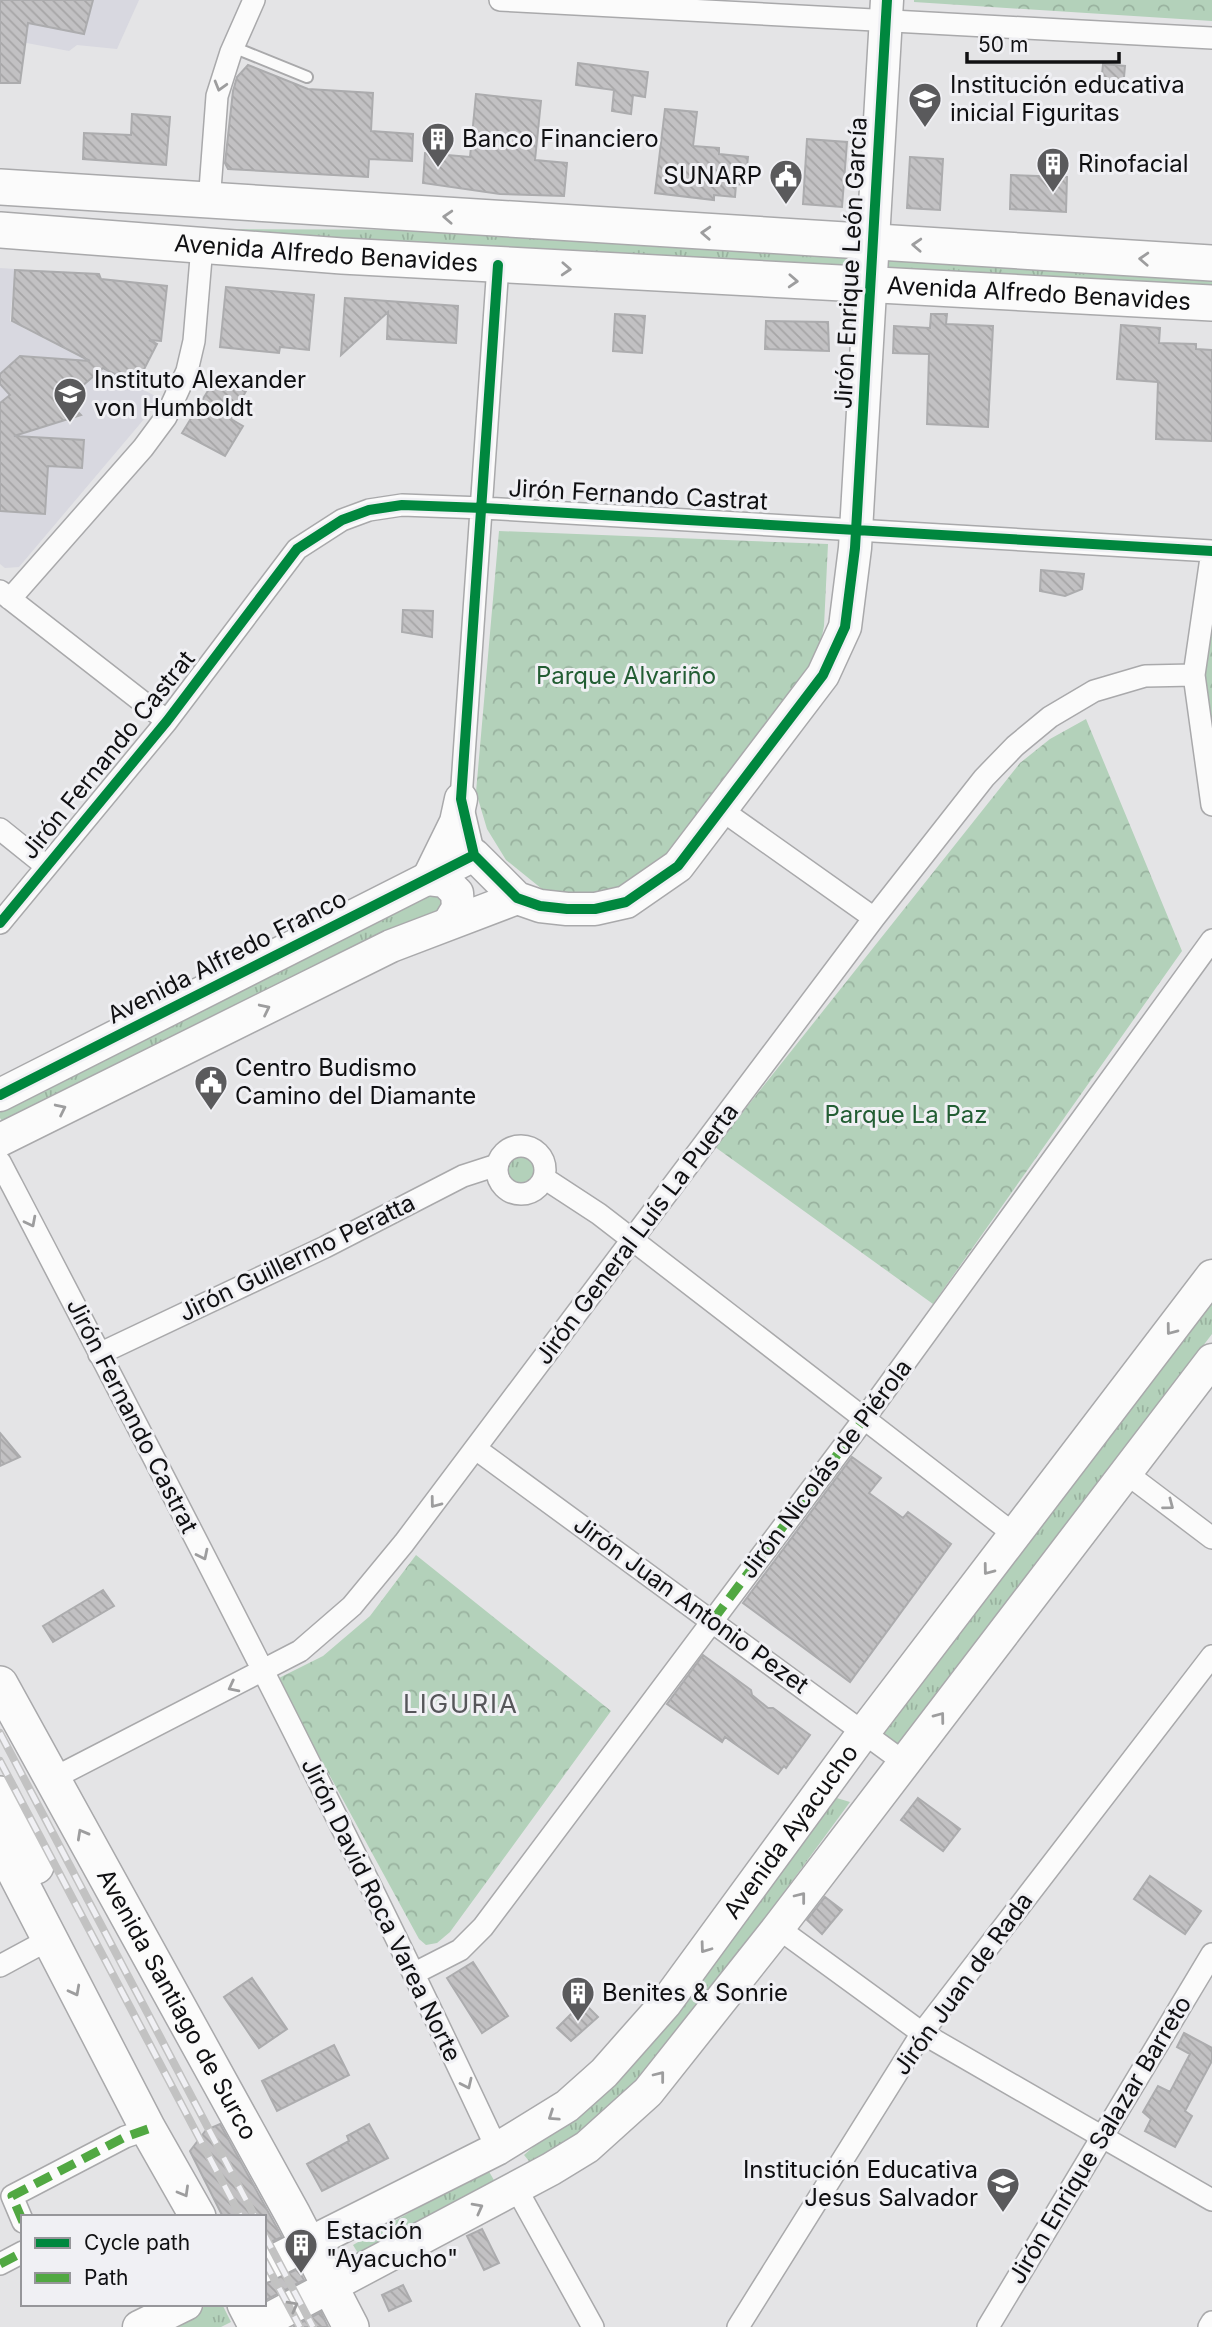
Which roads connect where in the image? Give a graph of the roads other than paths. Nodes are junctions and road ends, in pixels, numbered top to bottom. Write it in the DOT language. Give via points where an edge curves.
graph roads {
  1 [pos="254,0"];
  2 [pos="500,0"];
  3 [pos="593,3"];
  4 [pos="886,10"];
  5 [pos="1212,38"];
  6 [pos="233,47"];
  7 [pos="307,77"];
  8 [pos="0,187"];
  9 [pos="209,203"];
  10 [pos="0,205"];
  11 [pos="0,230"];
  12 [pos="153,242"];
  13 [pos="872,243"];
  14 [pos="202,246"];
  15 [pos="0,247"];
  16 [pos="1210,262"];
  17 [pos="498,265"];
  18 [pos="870,286"];
  19 [pos="1209,303"];
  20 [pos="483,508"];
  21 [pos="856,528"];
  22 [pos="1212,551"];
  23 [pos="5,595"];
  24 [pos="1194,675"];
  25 [pos="167,721"];
  26 [pos="461,799"];
  27 [pos="1212,805"];
  28 [pos="723,811"];
  29 [pos="0,829"];
  30 [pos="474,855"];
  31 [pos="46,866"];
  32 [pos="428,879"];
  33 [pos="517,898"];
  34 [pos="874,918"];
  35 [pos="0,923"];
  36 [pos="449,923"];
  37 [pos="1212,940"];
  38 [pos="0,1095"];
  39 [pos="0,1140"];
  40 [pos="0,1162"];
  41 [pos="497,1165"];
  42 [pos="544,1178"];
  43 [pos="632,1240"];
  44 [pos="1212,1276"];
  45 [pos="99,1354"];
  46 [pos="1212,1360"];
  47 [pos="864,1419"];
  48 [pos="476,1449"];
  49 [pos="1126,1473"];
  50 [pos="1015,1535"];
  51 [pos="1212,1538"];
  52 [pos="713,1620"];
  53 [pos="1212,1656"];
  54 [pos="262,1672"];
  55 [pos="0,1684"];
  56 [pos="864,1732"];
  57 [pos="905,1763"];
  58 [pos="52,1779"];
  59 [pos="0,1794"];
  60 [pos="0,1843"];
  61 [pos="778,1928"];
  62 [pos="43,1930"];
  63 [pos="0,1966"];
  64 [pos="1208,1967"];
  65 [pos="415,1973"];
  66 [pos="922,2034"];
  67 [pos="148,2129"];
  68 [pos="1104,2137"];
  69 [pos="497,2149"];
  70 [pos="516,2188"];
  71 [pos="1212,2200"];
  72 [pos="197,2215"];
  73 [pos="21,2217"];
  74 [pos="308,2245"];
  75 [pos="21,2253"];
  76 [pos="0,2264"];
  77 [pos="266,2265"];
  78 [pos="331,2286"];
  79 [pos="182,2306"];
  80 [pos="253,2321"];
  81 [pos="1212,2322"];
  82 [pos="139,2327"];
  83 [pos="351,2327"];
  84 [pos="593,2327"];
  85 [pos="738,2327"];
  86 [pos="988,2327"];
  87 [pos="1209,2327"];
  1 -- 6 [label="street"];
  2 -- 3 [label="street"];
  3 -- 4 [label="street"];
  4 -- 5 [label="street"];
  4 -- 13 [label="main road, Jirón Enrique León García"];
  6 -- 7 [label="lane"];
  6 -- 9 [label="street, one-way" via="215,103"];
  8 -- 9 [label="main road, Avenida Alfredo Benavides"];
  9 -- 10 [label="main road, Avenida Alfredo Benavides" via="157,216"];
  13 -- 9 [label="main road, Avenida Alfredo Benavides, one-way"];
  11 -- 12 [label="main road, Avenida Alfredo Benavides"];
  12 -- 14 [label="main road, Avenida Alfredo Benavides"];
  12 -- 15 [label="main road, Avenida Alfredo Benavides" via="106,257"];
  16 -- 13 [label="main road, Avenida Alfredo Benavides, one-way"];
  13 -- 18 [label="main road, Jirón Enrique León García"];
  14 -- 17 [label="main road, Avenida Alfredo Benavides"];
  14 -- 23 [label="street" via="194,341 187,371 166,417 144,448"];
  16 -- 19 [label="main road"];
  17 -- 18 [label="main road, Avenida Alfredo Benavides, one-way"];
  17 -- 20 [label="street"];
  18 -- 19 [label="main road, Avenida Alfredo Benavides"];
  18 -- 21 [label="main road, Jirón Enrique León García"];
  20 -- 21 [label="street, Jirón Fernando Castrat"];
  20 -- 25 [label="street, Jirón Fernando Castrat" via="402,505 369,510 310,538 283,566"];
  20 -- 26 [label="street"];
  21 -- 22 [label="street, Jirón Fernando Castrat"];
  21 -- 28 [label="main road" via="845,627 823,676"];
  22 -- 24 [label="street"];
  23 -- 25 [label="street"];
  24 -- 27 [label="street"];
  24 -- 34 [label="street, Jirón General Luís La Puerta" via="1144,676 1094,691 1050,716 984,778"];
  25 -- 31 [label="street, Jirón Fernando Castrat"];
  26 -- 30 [label="street"];
  26 -- 32 [label="main road" via="456,822"];
  28 -- 33 [label="main road" via="678,866 626,902 567,909"];
  28 -- 34 [label="street"];
  29 -- 31 [label="street"];
  30 -- 32 [label="main road, Avenida Alfredo Franco"];
  30 -- 33 [label="main road"];
  31 -- 35 [label="street, Jirón Fernando Castrat"];
  32 -- 36 [label="main road" via="445,881 457,892 458,908"];
  32 -- 38 [label="main road, Avenida Alfredo Franco"];
  33 -- 36 [label="main road"];
  34 -- 43 [label="street, Jirón General Luís La Puerta"];
  39 -- 36 [label="main road, one-way" via="391,946"];
  37 -- 47 [label="street, Jirón Nicolás de Piérola"];
  40 -- 45 [label="street, Jirón Fernando Castrat, one-way"];
  41 -- 42 [label="street" via="504,1188 519,1194 534,1190"];
  41 -- 42 [label="street" via="504,1152 527,1146 545,1162"];
  41 -- 45 [label="street, Jirón Guillermo Peratta" via="463,1176"];
  42 -- 43 [label="street"];
  43 -- 47 [label="street"];
  43 -- 48 [label="street, Jirón General Luís La Puerta"];
  44 -- 50 [label="main road, Avenida Ayacucho, one-way"];
  45 -- 54 [label="street, Jirón Fernando Castrat, one-way"];
  46 -- 49 [label="main road, Avenida Ayacucho"];
  47 -- 50 [label="street"];
  47 -- 52 [label="street, Jirón Nicolás de Piérola"];
  48 -- 52 [label="street, Jirón Juan Antonio Pezet"];
  48 -- 54 [label="street, Jirón General Luís La Puerta, one-way" via="352,1605 315,1640"];
  49 -- 51 [label="street, one-way"];
  57 -- 49 [label="main road, Avenida Ayacucho, one-way"];
  50 -- 56 [label="main road, Avenida Ayacucho, one-way"];
  52 -- 56 [label="street, Jirón Juan Antonio Pezet"];
  52 -- 65 [label="street, Jirón Nicolás de Piérola" via="483,1927 460,1950"];
  53 -- 66 [label="street, Jirón Juan de Rada"];
  54 -- 58 [label="street, Jirón General Luís La Puerta, one-way"];
  54 -- 65 [label="street, Jirón David Roca Varea Norte"];
  55 -- 58 [label="main road, Avenida Santiago de Surco"];
  56 -- 57 [label="street, Jirón Juan Antonio Pezet"];
  56 -- 69 [label="main road, Avenida Ayacucho, one-way" via="634,2040 567,2106"];
  61 -- 57 [label="main road, Avenida Ayacucho, one-way"];
  74 -- 58 [label="main road, Avenida Santiago de Surco, one-way"];
  59 -- 62 [label="main road" via="39,1873"];
  60 -- 62 [label="main road"];
  61 -- 66 [label="street"];
  70 -- 61 [label="main road, Avenida Ayacucho, one-way" via="587,2147 648,2092"];
  62 -- 63 [label="street"];
  62 -- 67 [label="main road, one-way"];
  64 -- 68 [label="street, Jirón Enrique Salazar Barreto"];
  65 -- 69 [label="street, Jirón David Roca Varea Norte, one-way"];
  66 -- 68 [label="street"];
  66 -- 85 [label="street, Jirón Juan de Rada"];
  67 -- 72 [label="main road, one-way"];
  67 -- 73 [label="street" via="12,2196"];
  68 -- 71 [label="street"];
  68 -- 86 [label="street, Jirón Enrique Salazar Barreto"];
  69 -- 74 [label="main road, Avenida Ayacucho"];
  78 -- 70 [label="main road, Avenida Ayacucho, one-way"];
  70 -- 84 [label="street"];
  74 -- 77 [label="main road, Avenida Ayacucho"];
  74 -- 78 [label="main road, Avenida Santiago de Surco"];
  75 -- 76 [label="street"];
  80 -- 78 [label="main road, Avenida Ayacucho, one-way"];
  78 -- 83 [label="main road, Avenida Santiago de Surco"];
  79 -- 82 [label="main road"];
  81 -- 87 [label="street"];
}
